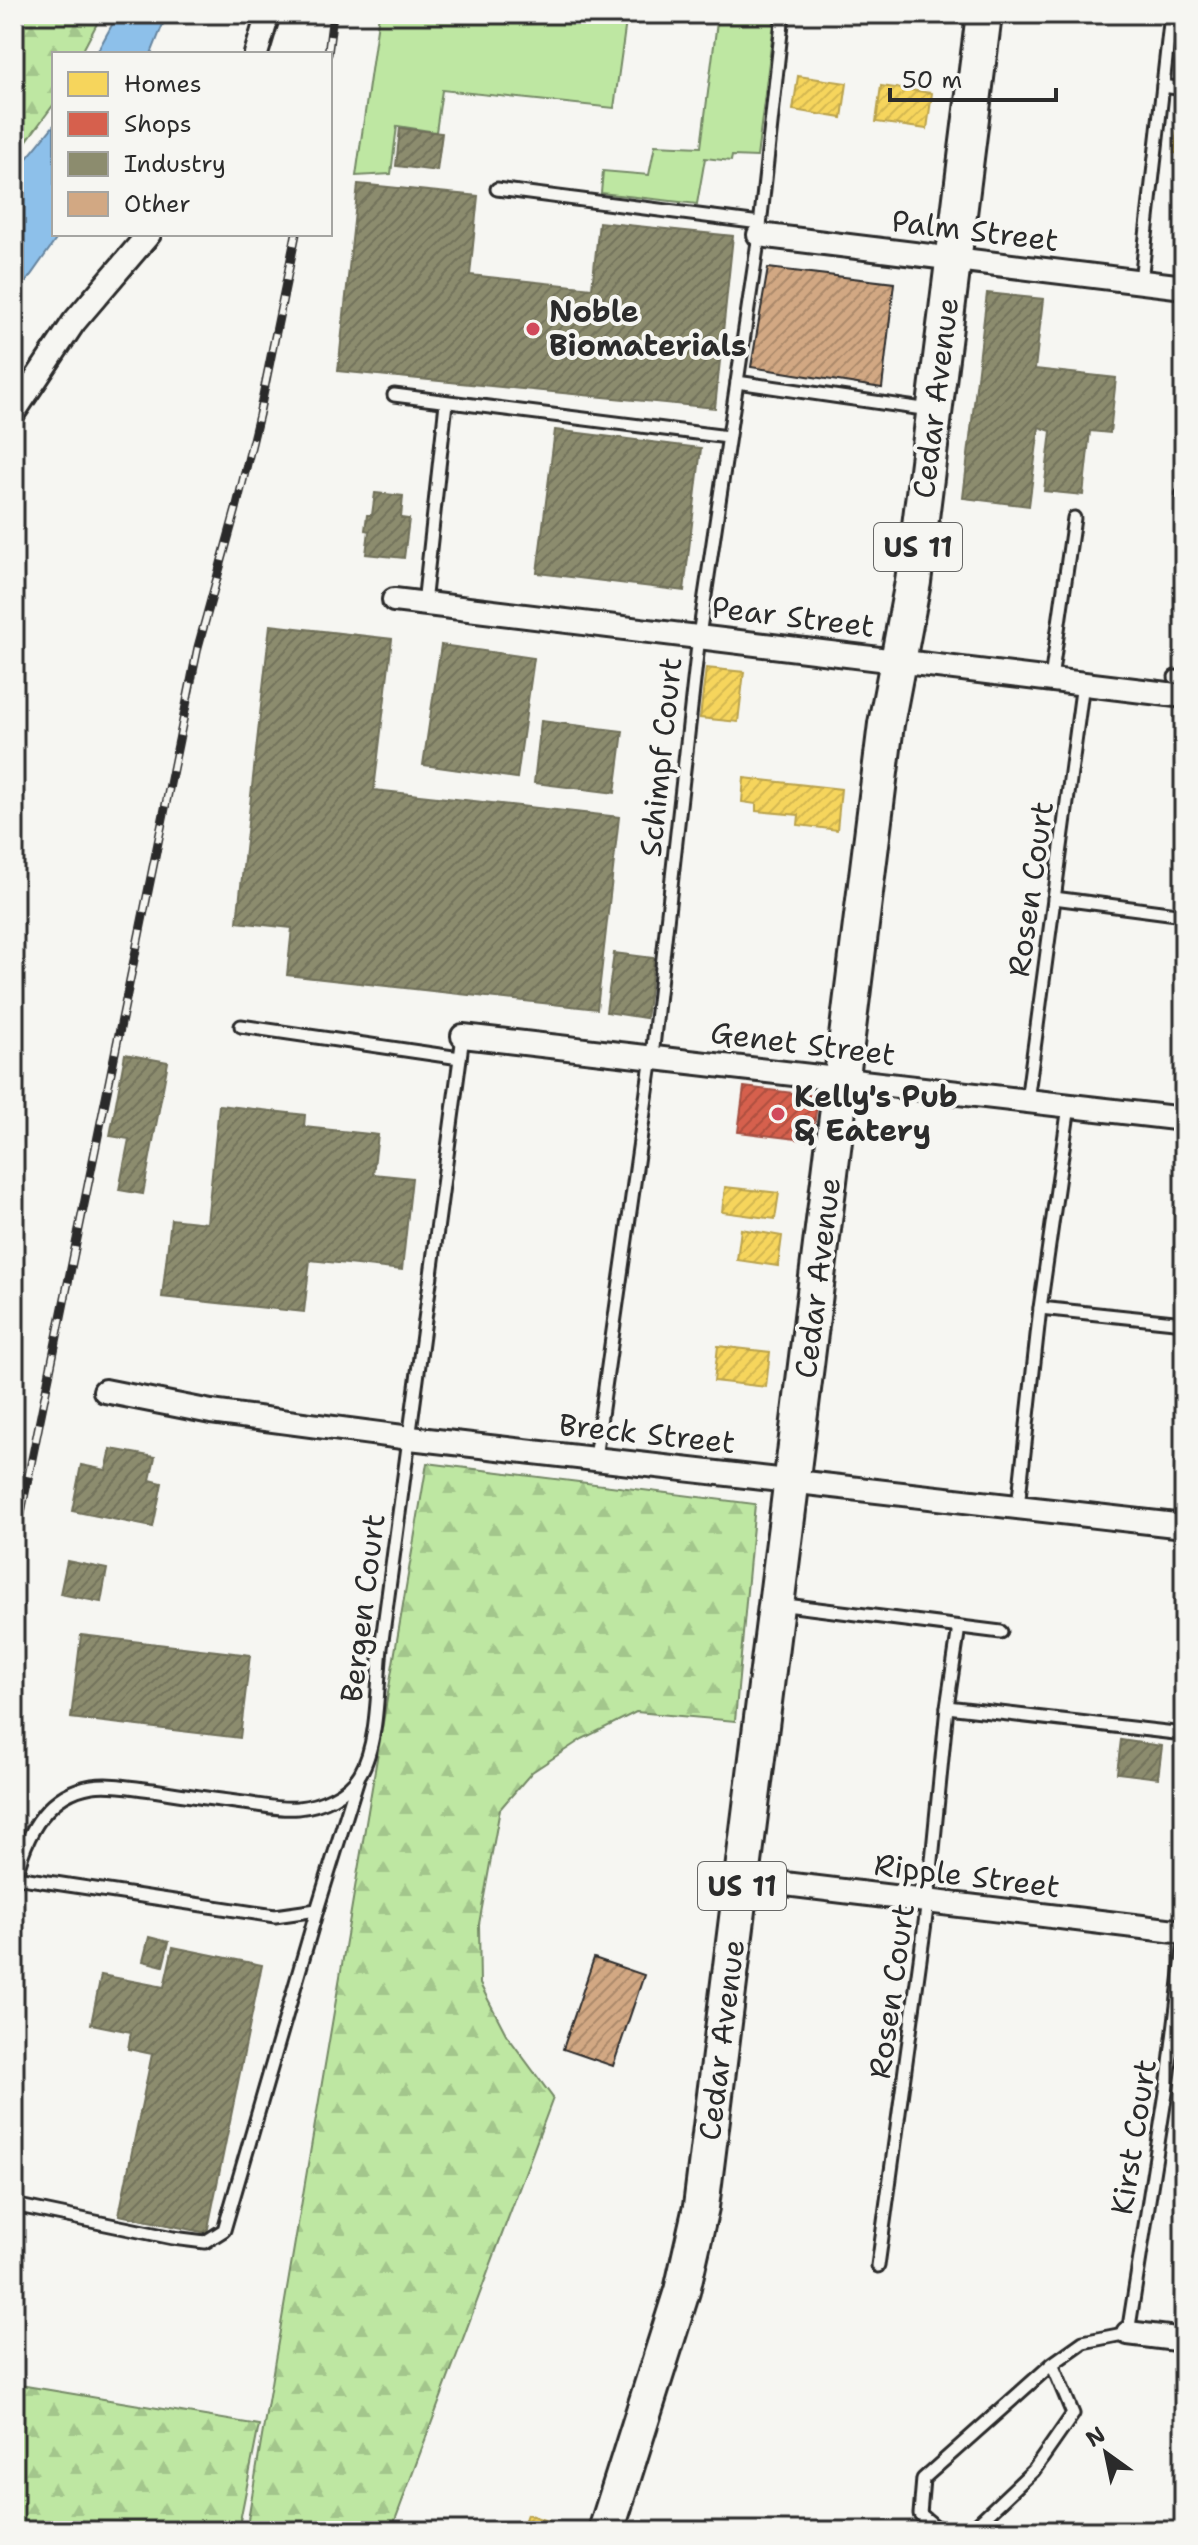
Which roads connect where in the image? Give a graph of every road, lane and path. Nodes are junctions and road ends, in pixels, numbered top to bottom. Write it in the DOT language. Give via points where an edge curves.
graph roads {
  1 [pos="268,14"];
  2 [pos="783,14"];
  3 [pos="984,14"];
  4 [pos="1171,14"];
  5 [pos="257,52"];
  6 [pos="1163,86"];
  7 [pos="1184,89"];
  8 [pos="497,189"];
  9 [pos="760,229"];
  10 [pos="147,236"];
  11 [pos="953,259"];
  12 [pos="1141,281"];
  13 [pos="1184,287"];
  14 [pos="737,382"];
  15 [pos="394,395"];
  16 [pos="446,403"];
  17 [pos="934,411"];
  18 [pos="14,412"];
  19 [pos="728,437"];
  20 [pos="1074,518"];
  21 [pos="394,600"];
  22 [pos="424,604"];
  23 [pos="699,636"];
  24 [pos="898,661"];
  25 [pos="1051,679"];
  26 [pos="1083,683"];
  27 [pos="1181,684"];
  28 [pos="1054,898"];
  29 [pos="1184,915"];
  30 [pos="241,1026"];
  31 [pos="462,1047"];
  32 [pos="652,1056"];
  33 [pos="843,1079"];
  34 [pos="1027,1101"];
  35 [pos="1069,1106"];
  36 [pos="1184,1119"];
  37 [pos="1040,1308"];
  38 [pos="1184,1323"];
  39 [pos="105,1391"];
  40 [pos="410,1438"];
  41 [pos="595,1458"];
  42 [pos="793,1481"];
  43 [pos="1018,1507"];
  44 [pos="1184,1526"];
  45 [pos="778,1604"];
  46 [pos="959,1627"];
  47 [pos="1001,1632"];
  48 [pos="947,1707"];
  49 [pos="1184,1734"];
  50 [pos="359,1776"];
  51 [pos="743,1879"];
  52 [pos="15,1881"];
  53 [pos="928,1901"];
  54 [pos="317,1910"];
  55 [pos="1184,1932"];
  56 [pos="1184,1948"];
  57 [pos="14,2205"];
  58 [pos="878,2266"];
  59 [pos="1128,2333"];
  60 [pos="1184,2340"];
  61 [pos="1052,2364"];
  62 [pos="606,2531"];
  1 -- 5 [label="street"];
  2 -- 9 [label="lane, Schimpf Court"];
  3 -- 11 [label="main road, Cedar Avenue / US 11"];
  4 -- 6 [label="lane"];
  6 -- 7 [label="lane"];
  6 -- 12 [label="lane"];
  8 -- 9 [label="lane"];
  9 -- 11 [label="street, Palm Street"];
  9 -- 14 [label="lane, Schimpf Court"];
  10 -- 18 [label="street" via="74,322"];
  11 -- 12 [label="street, Palm Street"];
  11 -- 17 [label="main road, Cedar Avenue / US 11"];
  12 -- 13 [label="street, Palm Street"];
  14 -- 17 [label="lane"];
  14 -- 19 [label="lane, Schimpf Court"];
  15 -- 16 [label="lane"];
  16 -- 19 [label="lane"];
  16 -- 22 [label="lane"];
  17 -- 24 [label="main road, Cedar Avenue / US 11"];
  19 -- 23 [label="lane, Schimpf Court"];
  20 -- 25 [label="lane"];
  21 -- 22 [label="street, Pear Street"];
  22 -- 23 [label="street, Pear Street"];
  23 -- 24 [label="street, Pear Street"];
  23 -- 32 [label="lane, Schimpf Court"];
  24 -- 25 [label="street, Pear Street"];
  24 -- 33 [label="main road, Cedar Avenue / US 11"];
  25 -- 26 [label="street, Pear Street"];
  26 -- 27 [label="street, Pear Street"];
  26 -- 28 [label="lane, Rosen Court"];
  28 -- 29 [label="lane"];
  28 -- 34 [label="lane, Rosen Court"];
  30 -- 31 [label="lane"];
  31 -- 32 [label="street, Genet Street"];
  31 -- 40 [label="lane, Bergen Court"];
  32 -- 33 [label="street, Genet Street"];
  32 -- 41 [label="lane, Schimpf Court"];
  33 -- 34 [label="street, Genet Street"];
  33 -- 42 [label="main road, Cedar Avenue / US 11"];
  34 -- 35 [label="street, Genet Street"];
  35 -- 36 [label="street, Genet Street"];
  35 -- 37 [label="lane"];
  37 -- 38 [label="lane"];
  37 -- 43 [label="lane"];
  39 -- 40 [label="street, Breck Street" via="211,1412"];
  40 -- 41 [label="street, Breck Street"];
  40 -- 50 [label="lane, Bergen Court" via="372,1736"];
  41 -- 42 [label="street, Breck Street"];
  42 -- 43 [label="street, Breck Street"];
  42 -- 45 [label="main road, Cedar Avenue / US 11"];
  43 -- 44 [label="street, Breck Street"];
  45 -- 46 [label="lane"];
  45 -- 51 [label="main road, Cedar Avenue / US 11"];
  46 -- 47 [label="lane"];
  46 -- 48 [label="lane, Rosen Court"];
  48 -- 49 [label="lane"];
  48 -- 53 [label="lane, Rosen Court"];
  50 -- 52 [label="lane" via="328,1800 289,1808 119,1786 78,1789 34,1825"];
  50 -- 54 [label="lane, Bergen Court"];
  51 -- 53 [label="street, Ripple Street"];
  51 -- 62 [label="main road, Cedar Avenue / US 11" via="693,2248"];
  52 -- 54 [label="lane" via="275,1916"];
  53 -- 55 [label="street, Ripple Street"];
  53 -- 58 [label="lane, Rosen Court"];
  54 -- 57 [label="lane, Bergen Court" via="224,2230 205,2242"];
  56 -- 59 [label="lane, Kirst Court"];
  59 -- 60 [label="street"];
  59 -- 61 [label="lane" via="1083,2342"];
  61 -- 61 [label="lane" via="923,2479 920,2514 938,2529 973,2528 1050,2448 1073,2414"];
}
